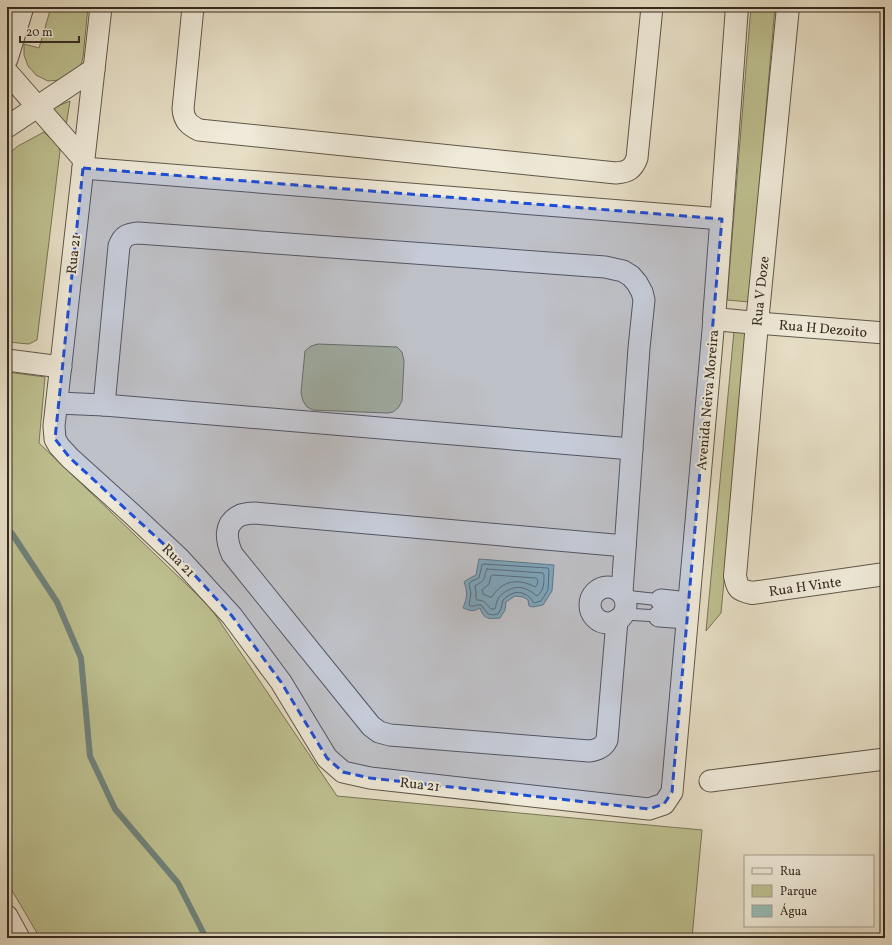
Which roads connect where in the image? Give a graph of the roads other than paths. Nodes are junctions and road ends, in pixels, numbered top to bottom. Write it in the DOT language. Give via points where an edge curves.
graph roads {
  1 [pos="23,7"];
  2 [pos="101,7"];
  3 [pos="193,7"];
  4 [pos="652,7"];
  5 [pos="737,7"];
  6 [pos="788,7"];
  7 [pos="7,59"];
  8 [pos="94,69"];
  9 [pos="7,72"];
  10 [pos="38,107"];
  11 [pos="7,127"];
  12 [pos="83,164"];
  13 [pos="722,218"];
  14 [pos="714,319"];
  15 [pos="757,323"];
  16 [pos="885,333"];
  17 [pos="7,360"];
  18 [pos="61,367"];
  19 [pos="56,403"];
  20 [pos="104,405"];
  21 [pos="632,449"];
  22 [pos="625,546"];
  23 [pos="885,574"];
  24 [pos="735,576"];
  25 [pos="622,606"];
  26 [pos="660,608"];
  27 [pos="688,610"];
  28 [pos="885,759"];
  29 [pos="710,781"];
  30 [pos="672,792"];
  31 [pos="7,916"];
  32 [pos="19,938"];
  1 -- 7 [label="street"];
  2 -- 8 [label="street, Rua 21"];
  3 -- 4 [label="street" via="183,109 187,122 199,130 616,172 630,169 637,158"];
  5 -- 13 [label="street, Avenida Neiva Moreira"];
  6 -- 15 [label="street, Rua V Doze"];
  8 -- 10 [label="street"];
  8 -- 12 [label="street, Rua 21"];
  9 -- 10 [label="street"];
  10 -- 11 [label="street"];
  10 -- 12 [label="street"];
  12 -- 13 [label="street"];
  12 -- 18 [label="street, Rua 21"];
  13 -- 14 [label="street, Avenida Neiva Moreira"];
  14 -- 15 [label="street, Rua H Dezoito"];
  14 -- 27 [label="street, Avenida Neiva Moreira"];
  15 -- 16 [label="street, Rua H Dezoito"];
  15 -- 24 [label="street, Rua V Doze"];
  17 -- 18 [label="street"];
  18 -- 19 [label="street, Rua 21"];
  19 -- 20 [label="street"];
  19 -- 30 [label="street, Rua 21" via="54,426 55,439 59,446 180,559 232,616 281,682 327,758 342,772 370,778 649,810 664,804"];
  20 -- 21 [label="street"];
  20 -- 21 [label="street" via="119,246 121,240 130,234 605,267 631,276 642,292 644,300"];
  21 -- 22 [label="street"];
  22 -- 25 [label="street"];
  22 -- 25 [label="street" via="254,513 242,514 235,518 229,525 227,534 227,544 232,554 371,726 390,735 589,751 600,749 607,740"];
  23 -- 24 [label="street, Rua H Vinte" via="752,593 738,587"];
  25 -- 26 [label="lane"];
  25 -- 26 [label="lane"];
  26 -- 27 [label="street"];
  27 -- 30 [label="street, Avenida Neiva Moreira"];
  28 -- 29 [label="street"];
  31 -- 32 [label="street"];
}
